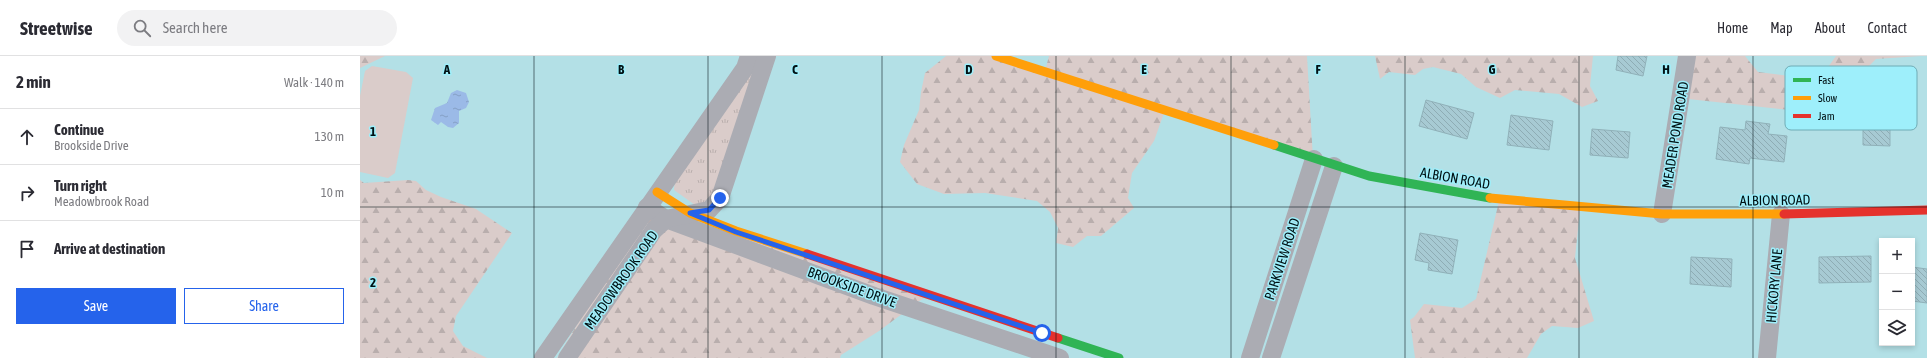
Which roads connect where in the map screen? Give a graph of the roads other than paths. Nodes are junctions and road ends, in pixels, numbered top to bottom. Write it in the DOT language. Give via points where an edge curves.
graph roads {
  1 [pos="749,56"];
  2 [pos="767,56"];
  3 [pos="996,56"];
  4 [pos="1688,56"];
  5 [pos="1314,159"];
  6 [pos="1334,166"];
  7 [pos="657,192"];
  8 [pos="647,207"];
  9 [pos="1927,210"];
  10 [pos="690,213"];
  11 [pos="1662,214"];
  12 [pos="1781,214"];
  13 [pos="666,219"];
  14 [pos="543,358"];
  15 [pos="568,358"];
  16 [pos="1060,358"];
  17 [pos="1119,358"];
  18 [pos="1250,358"];
  19 [pos="1271,358"];
  20 [pos="1767,358"];
  1 -- 7 [label="street, MEADOWBROOK ROAD" via="745,68"];
  2 -- 10 [label="street, MEADOWBROOK ROAD" via="720,198 709,210"];
  3 -- 5 [label="street, ALBION ROAD"];
  4 -- 11 [label="street, MEADER POND ROAD"];
  5 -- 6 [label="street, ALBION ROAD"];
  5 -- 18 [label="street, PARKVIEW ROAD"];
  6 -- 11 [label="street, ALBION ROAD" via="1369,176 1476,197"];
  6 -- 19 [label="street, PARKVIEW ROAD"];
  7 -- 8 [label="street, MEADOWBROOK ROAD"];
  7 -- 10 [label="street, BROOKSIDE DRIVE"];
  8 -- 13 [label="street, BROOKSIDE DRIVE"];
  8 -- 14 [label="street, MEADOWBROOK ROAD"];
  9 -- 12 [label="street, ALBION ROAD"];
  10 -- 13 [label="street, MEADOWBROOK ROAD"];
  10 -- 17 [label="street, BROOKSIDE DRIVE" via="736,232"];
  11 -- 12 [label="street, ALBION ROAD"];
  12 -- 20 [label="street, HICKORY LANE"];
  13 -- 15 [label="street, MEADOWBROOK ROAD" via="654,230"];
  13 -- 16 [label="street, BROOKSIDE DRIVE" via="874,296"];
}
